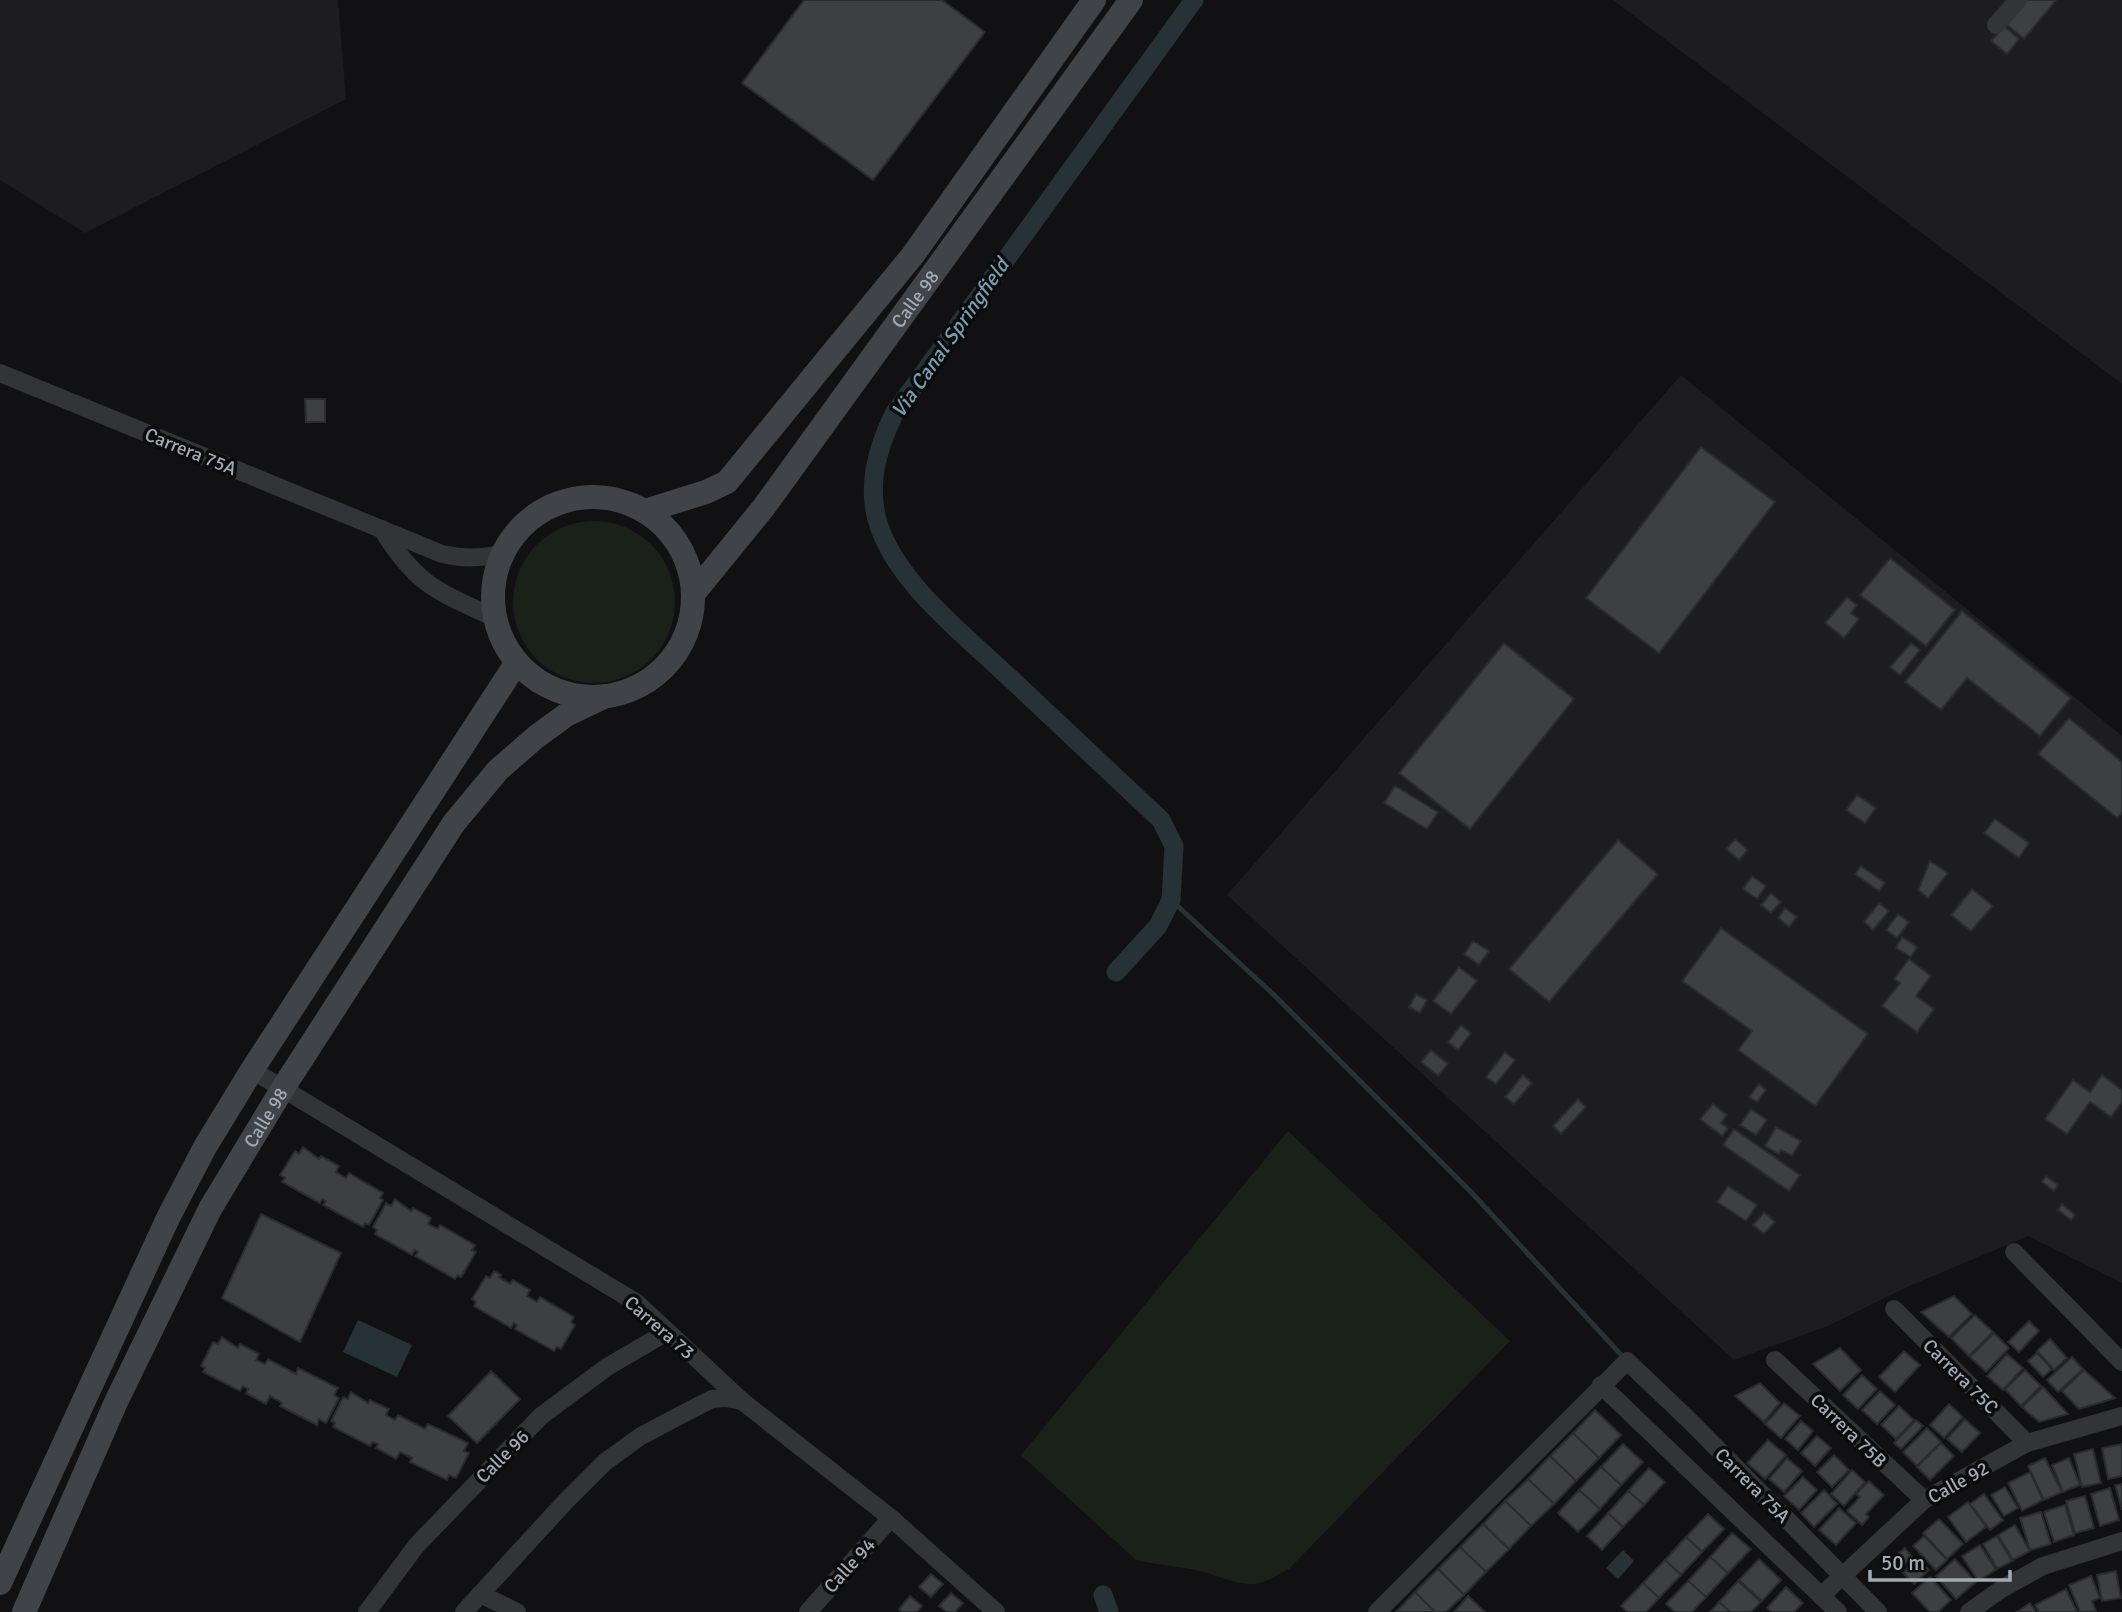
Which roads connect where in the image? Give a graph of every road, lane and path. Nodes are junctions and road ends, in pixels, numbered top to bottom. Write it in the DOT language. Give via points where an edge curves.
graph roads {
  1 [pos="1094,0"];
  2 [pos="1130,0"];
  3 [pos="2018,0"];
  4 [pos="1996,25"];
  5 [pos="0,373"];
  6 [pos="645,511"];
  7 [pos="382,529"];
  8 [pos="503,554"];
  9 [pos="694,593"];
  10 [pos="495,618"];
  11 [pos="517,662"];
  12 [pos="606,696"];
  13 [pos="252,1070"];
  14 [pos="283,1088"];
  15 [pos="2014,1252"];
  16 [pos="1894,1309"];
  17 [pos="667,1332"];
  18 [pos="1775,1360"];
  19 [pos="2122,1362"];
  20 [pos="1601,1385"];
  21 [pos="742,1401"];
  22 [pos="2122,1416"];
  23 [pos="2027,1443"];
  24 [pos="1924,1500"];
  25 [pos="891,1518"];
  26 [pos="2122,1541"];
  27 [pos="1844,1577"];
  28 [pos="0,1583"];
  29 [pos="480,1594"];
  30 [pos="1821,1596"];
  31 [pos="24,1612"];
  32 [pos="367,1612"];
  33 [pos="464,1612"];
  34 [pos="517,1612"];
  35 [pos="808,1612"];
  36 [pos="996,1612"];
  37 [pos="1377,1612"];
  38 [pos="1838,1612"];
  39 [pos="1878,1612"];
  40 [pos="1969,1612"];
  1 -- 6 [label="street, Calle 98" via="913,255 727,482"];
  2 -- 9 [label="street, Calle 98" via="764,508"];
  3 -- 4 [label="street"];
  5 -- 7 [label="street, Carrera 75A"];
  6 -- 8 [label="street" via="597,497 565,502 522,527"];
  6 -- 9 [label="street" via="680,546"];
  7 -- 8 [label="street, Carrera 75A" via="459,558"];
  7 -- 10 [label="street" via="417,576 435,590"];
  8 -- 10 [label="street" via="493,585"];
  9 -- 12 [label="street" via="690,625 670,662 638,687"];
  10 -- 11 [label="street" via="499,634"];
  11 -- 12 [label="street" via="557,691"];
  11 -- 13 [label="street, Calle 98"];
  12 -- 14 [label="street, Calle 98" via="566,715 536,737 498,770 471,802"];
  13 -- 14 [label="street, Carrera 73"];
  13 -- 28 [label="street, Calle 98" via="167,1218"];
  14 -- 17 [label="street, Carrera 73" via="637,1303"];
  14 -- 31 [label="street, Calle 98" via="210,1209 116,1402"];
  15 -- 19 [label="street"];
  16 -- 23 [label="street, Carrera 75C"];
  17 -- 21 [label="street, Carrera 73"];
  17 -- 32 [label="street, Calle 96" via="607,1367 541,1416 416,1546"];
  18 -- 24 [label="street, Carrera 75B"];
  20 -- 27 [label="street, Carrera 75A" via="1626,1361"];
  20 -- 30 [label="street, Carrera 75A"];
  20 -- 37 [label="street"];
  21 -- 25 [label="street, Carrera 73"];
  21 -- 29 [label="street" via="712,1399 672,1417 604,1462"];
  22 -- 23 [label="street, Calle 92"];
  23 -- 24 [label="street, Calle 92"];
  24 -- 27 [label="street, Calle 92"];
  25 -- 35 [label="street, Calle 94"];
  25 -- 36 [label="street, Carrera 73"];
  26 -- 40 [label="street" via="2043,1566"];
  27 -- 30 [label="street, Calle 92"];
  27 -- 39 [label="street, Carrera 75A"];
  29 -- 33 [label="street"];
  29 -- 34 [label="street"];
  30 -- 38 [label="street, Carrera 75A"];
}
